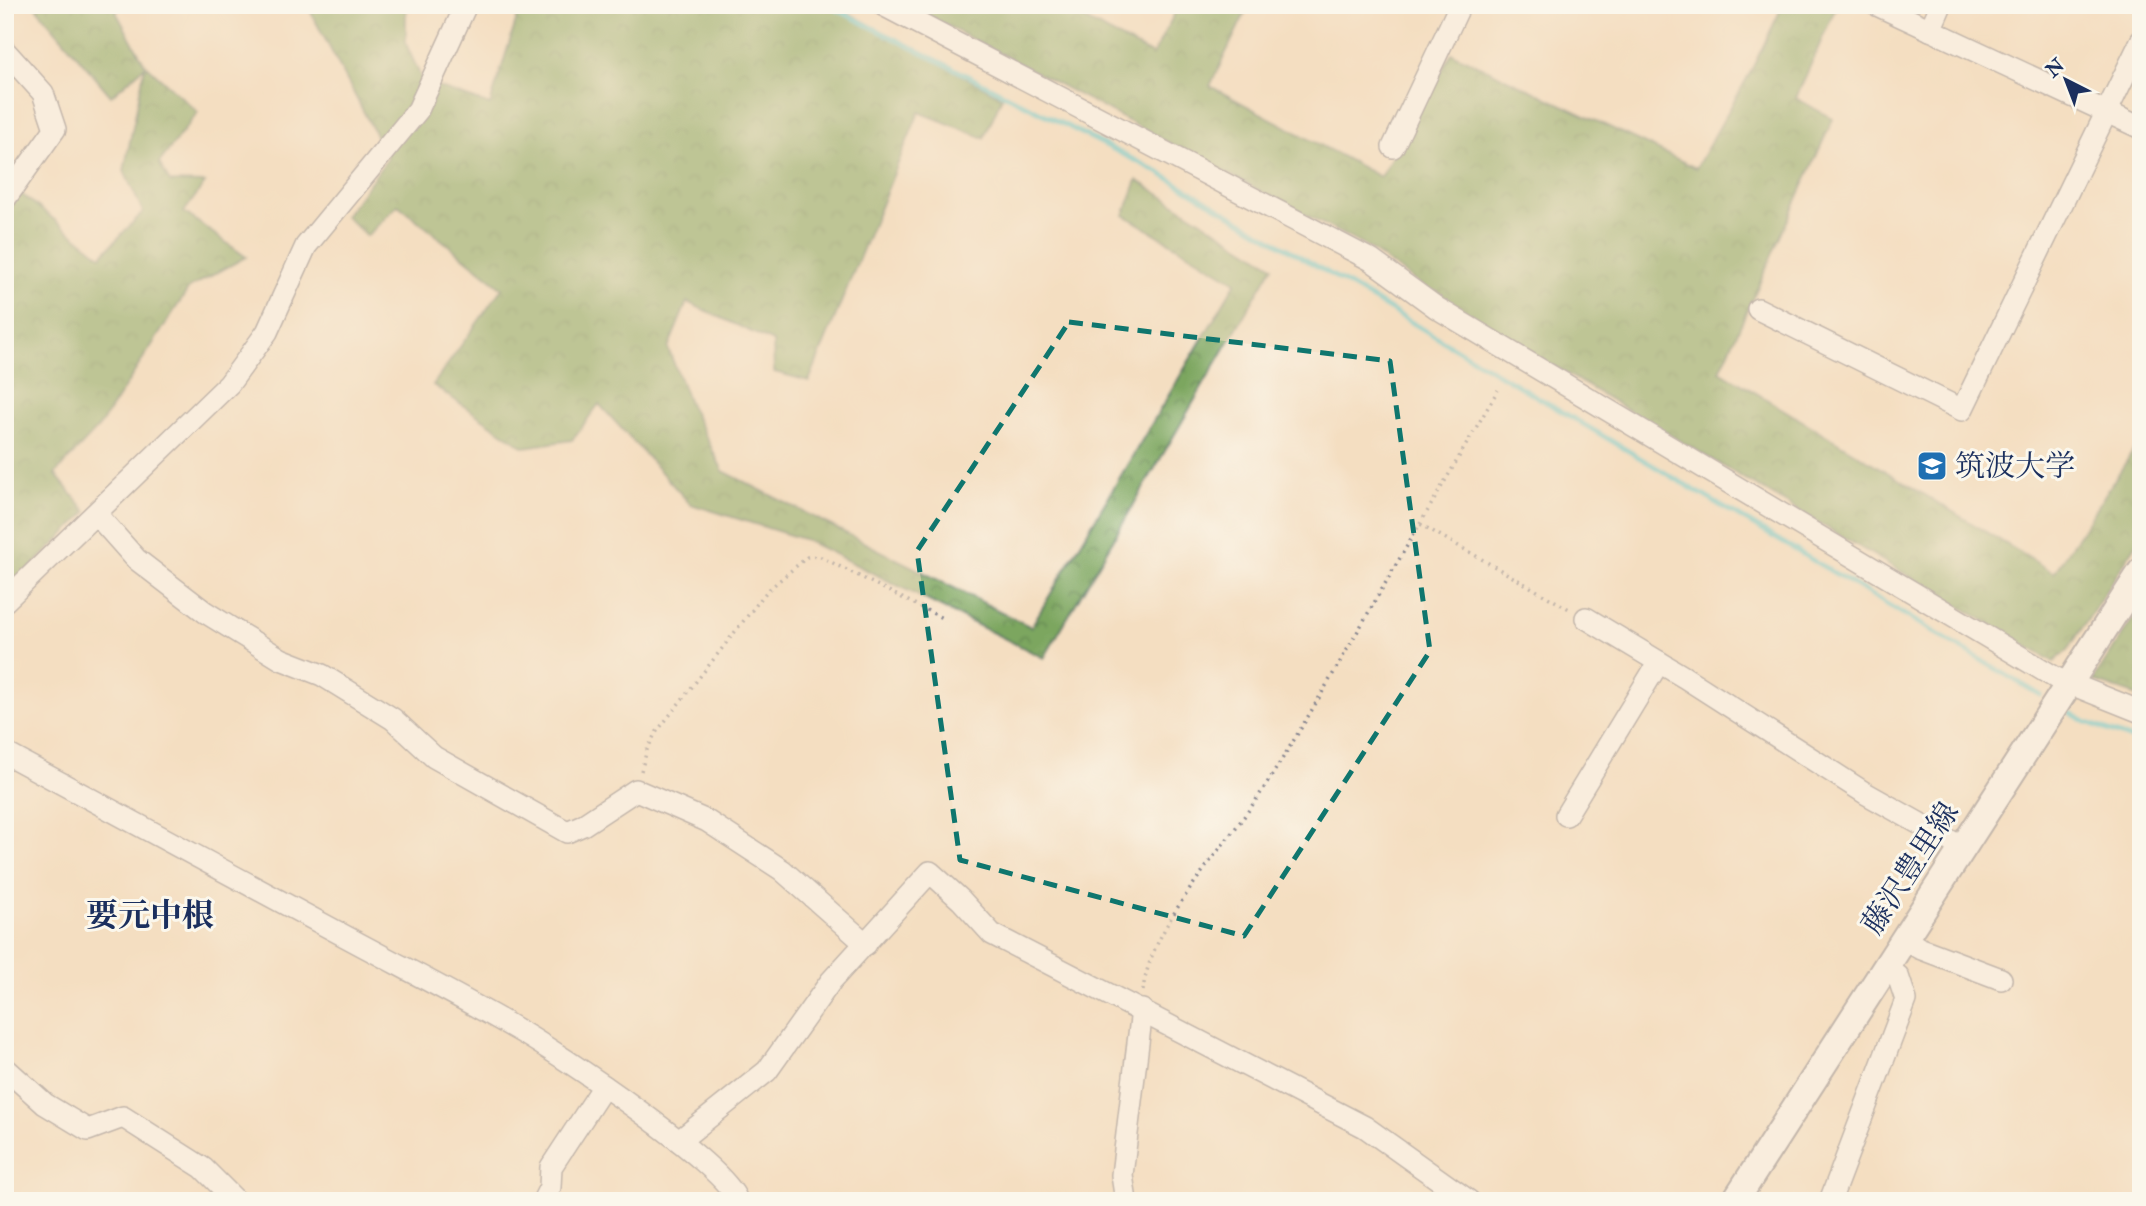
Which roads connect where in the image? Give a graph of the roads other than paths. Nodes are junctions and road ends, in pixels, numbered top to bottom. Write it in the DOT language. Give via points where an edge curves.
graph roads {
  1 [pos="466,5"];
  2 [pos="883,5"];
  3 [pos="1460,5"];
  4 [pos="1877,5"];
  5 [pos="1941,5"];
  6 [pos="1930,30"];
  7 [pos="2141,41"];
  8 [pos="5,51"];
  9 [pos="2107,112"];
  10 [pos="2141,128"];
  11 [pos="1393,147"];
  12 [pos="5,199"];
  13 [pos="1758,309"];
  14 [pos="96,514"];
  15 [pos="2141,572"];
  16 [pos="5,601"];
  17 [pos="1586,618"];
  18 [pos="1659,662"];
  19 [pos="2068,684"];
  20 [pos="2141,712"];
  21 [pos="5,753"];
  22 [pos="1566,815"];
  23 [pos="1963,848"];
  24 [pos="1904,939"];
  25 [pos="866,944"];
  26 [pos="1885,969"];
  27 [pos="2001,979"];
  28 [pos="1142,1010"];
  29 [pos="5,1068"];
  30 [pos="604,1086"];
  31 [pos="678,1141"];
  32 [pos="236,1201"];
  33 [pos="543,1201"];
  34 [pos="737,1201"];
  35 [pos="1126,1201"];
  36 [pos="1469,1201"];
  37 [pos="1735,1201"];
  38 [pos="1830,1201"];
  1 -- 14 [label="street" via="418,110 306,246 267,332 229,384"];
  2 -- 19 [label="street" via="1371,261 1437,308"];
  3 -- 11 [label="street"];
  4 -- 6 [label="street"];
  5 -- 6 [label="street"];
  6 -- 9 [label="street"];
  7 -- 9 [label="street"];
  8 -- 12 [label="street" via="43,93 55,129"];
  9 -- 10 [label="street"];
  9 -- 13 [label="street" via="1962,410"];
  14 -- 16 [label="street"];
  14 -- 25 [label="street" via="136,559 205,612 281,659 322,675 393,719 434,757 568,832 636,790 707,821 782,870"];
  15 -- 19 [label="main road, 藤沢豊里線"];
  17 -- 18 [label="street"];
  18 -- 22 [label="street"];
  18 -- 23 [label="street" via="1865,793"];
  19 -- 20 [label="street"];
  19 -- 23 [label="main road, 藤沢豊里線"];
  21 -- 30 [label="street" via="519,1030"];
  23 -- 24 [label="main road, 藤沢豊里線"];
  24 -- 26 [label="main road, 藤沢豊里線"];
  24 -- 27 [label="street"];
  25 -- 28 [label="street" via="930,872 992,934"];
  25 -- 31 [label="street" via="831,981 766,1071"];
  26 -- 37 [label="main road, 藤沢豊里線"];
  26 -- 38 [label="street" via="1898,976 1906,1000"];
  28 -- 35 [label="street" via="1122,1175"];
  28 -- 36 [label="street" via="1365,1127"];
  29 -- 32 [label="street" via="45,1104 88,1130 123,1117 203,1168"];
  30 -- 31 [label="street"];
  30 -- 33 [label="street" via="551,1167 550,1187"];
  31 -- 34 [label="street" via="735,1192"];
}
